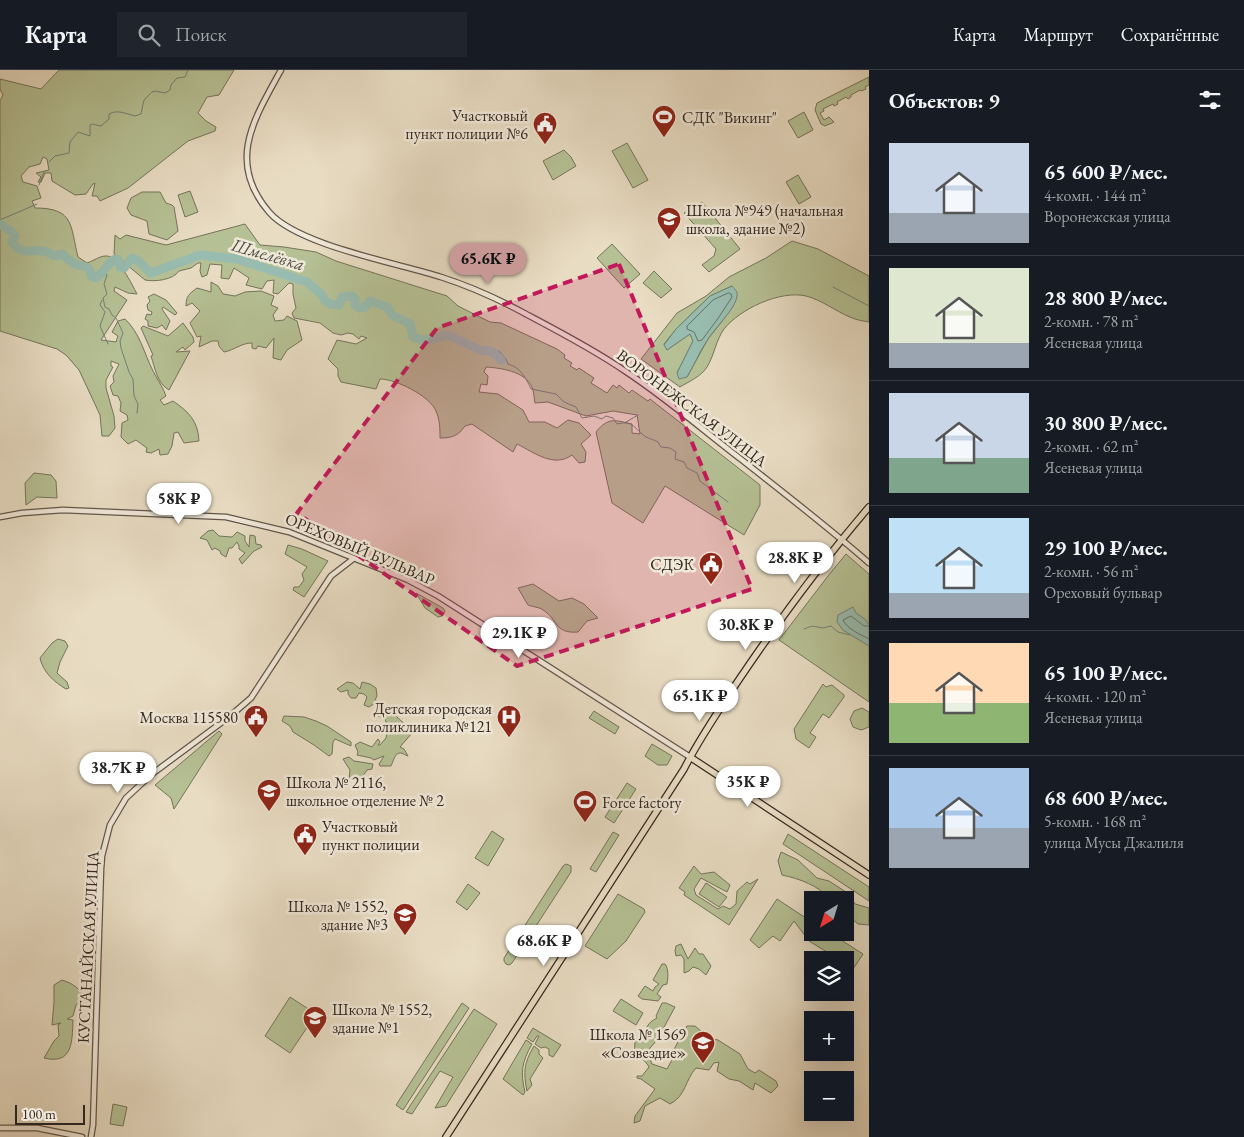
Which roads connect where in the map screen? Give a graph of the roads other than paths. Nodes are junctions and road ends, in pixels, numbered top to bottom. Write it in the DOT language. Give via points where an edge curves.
graph roads {
  1 [pos="281,70"];
  2 [pos="869,507"];
  3 [pos="0,517"];
  4 [pos="842,539"];
  5 [pos="353,559"];
  6 [pos="869,563"];
  7 [pos="690,758"];
  8 [pos="869,875"];
  9 [pos="0,1128"];
  10 [pos="82,1137"];
  11 [pos="92,1137"];
  12 [pos="446,1137"];
  1 -- 4 [label="street, ВОРОНЕЖСКАЯ УЛИЦА" via="250,130 246,150 256,194 281,223 344,249 443,277 522,312 577,342 648,387"];
  2 -- 4 [label="main road"];
  3 -- 5 [label="street, ОРЕХОВЫЙ БУЛЬВАР" via="63,510 219,516 289,532"];
  4 -- 6 [label="street, ВОРОНЕЖСКАЯ УЛИЦА"];
  4 -- 7 [label="main road" via="765,642"];
  5 -- 7 [label="street, ОРЕХОВЫЙ БУЛЬВАР" via="408,580 452,605"];
  5 -- 11 [label="street, КУСТАНАЙСКАЯ УЛИЦА" via="330,576 251,698 139,785 126,798 110,825 101,869"];
  7 -- 8 [label="main road, ОРЕХОВЫЙ БУЛЬВАР"];
  7 -- 12 [label="main road"];
  9 -- 10 [label="street" via="37,1128"];
}
